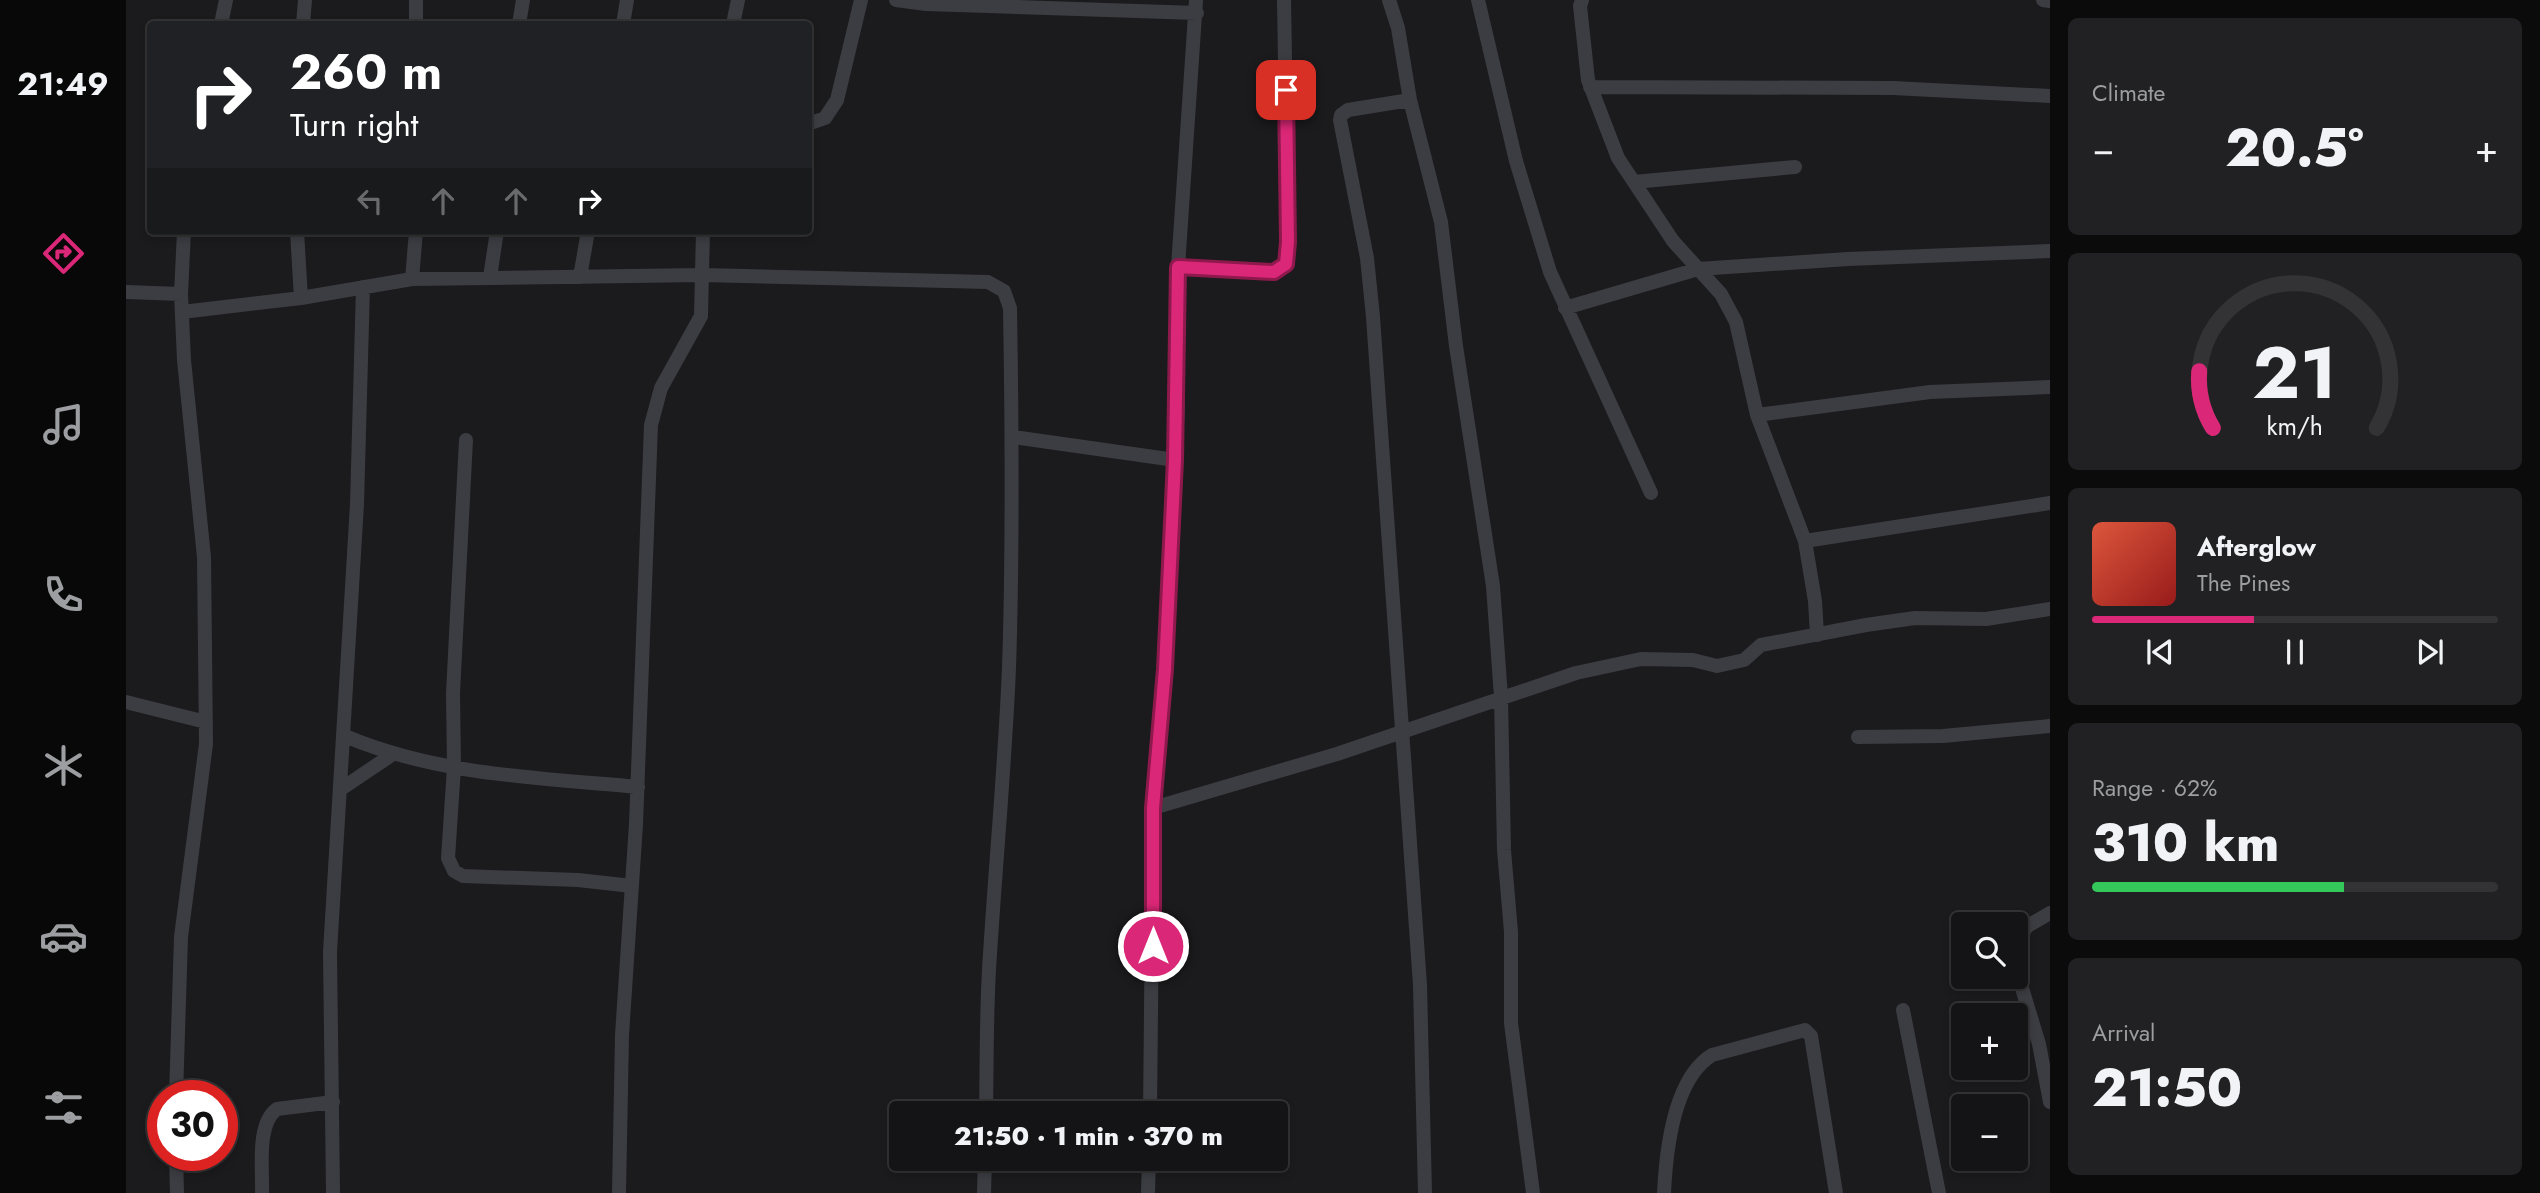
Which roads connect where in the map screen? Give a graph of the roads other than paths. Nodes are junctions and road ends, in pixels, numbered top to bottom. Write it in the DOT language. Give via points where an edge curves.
graph roads {
  1 [pos="226,0"];
  2 [pos="304,0"];
  3 [pos="416,0"];
  4 [pos="523,0"];
  5 [pos="627,0"];
  6 [pos="738,0"];
  7 [pos="861,0"];
  8 [pos="896,0"];
  9 [pos="1284,0"];
  10 [pos="1389,0"];
  11 [pos="1478,0"];
  12 [pos="1582,0"];
  13 [pos="2043,0"];
  14 [pos="2050,1"];
  15 [pos="1196,6"];
  16 [pos="222,21"];
  17 [pos="303,21"];
  18 [pos="416,21"];
  19 [pos="520,21"];
  20 [pos="624,21"];
  21 [pos="734,21"];
  22 [pos="1590,87"];
  23 [pos="2050,96"];
  24 [pos="1410,100"];
  25 [pos="812,123"];
  26 [pos="1795,167"];
  27 [pos="1634,182"];
  28 [pos="184,235"];
  29 [pos="297,235"];
  30 [pos="416,235"];
  31 [pos="496,235"];
  32 [pos="587,235"];
  33 [pos="703,235"];
  34 [pos="2050,251"];
  35 [pos="1178,267"];
  36 [pos="1698,269"];
  37 [pos="702,275"];
  38 [pos="490,277"];
  39 [pos="580,277"];
  40 [pos="412,279"];
  41 [pos="363,287"];
  42 [pos="126,292"];
  43 [pos="181,294"];
  44 [pos="301,298"];
  45 [pos="1565,308"];
  46 [pos="182,312"];
  47 [pos="2050,387"];
  48 [pos="1757,415"];
  49 [pos="1013,437"];
  50 [pos="466,440"];
  51 [pos="1175,460"];
  52 [pos="1651,493"];
  53 [pos="2050,503"];
  54 [pos="1805,541"];
  55 [pos="2050,609"];
  56 [pos="1817,635"];
  57 [pos="1501,698"];
  58 [pos="126,702"];
  59 [pos="206,722"];
  60 [pos="2050,726"];
  61 [pos="1402,730"];
  62 [pos="345,736"];
  63 [pos="1858,737"];
  64 [pos="393,754"];
  65 [pos="454,767"];
  66 [pos="638,786"];
  67 [pos="341,789"];
  68 [pos="1153,808"];
  69 [pos="632,886"];
  70 [pos="2050,913"];
  71 [pos="1903,1010"];
  72 [pos="177,1080"];
  73 [pos="986,1101"];
  74 [pos="1150,1101"];
  75 [pos="333,1102"];
  76 [pos="2050,1102"];
  77 [pos="176,1171"];
  78 [pos="985,1171"];
  79 [pos="1149,1171"];
  80 [pos="177,1193"];
  81 [pos="262,1193"];
  82 [pos="333,1193"];
  83 [pos="620,1193"];
  84 [pos="984,1193"];
  85 [pos="1148,1193"];
  86 [pos="1425,1193"];
  87 [pos="1534,1193"];
  88 [pos="1664,1193"];
  89 [pos="1836,1193"];
  90 [pos="1939,1193"];
  1 -- 16 [label="street"];
  2 -- 17 [label="street"];
  3 -- 18 [label="street"];
  4 -- 19 [label="street"];
  5 -- 20 [label="street"];
  6 -- 21 [label="street"];
  7 -- 25 [label="street" via="837,100 825,118"];
  8 -- 15 [label="street"];
  9 -- 35 [label="street" via="1286,264 1274,272"];
  10 -- 24 [label="street"];
  11 -- 45 [label="street" via="1516,161"];
  12 -- 22 [label="street"];
  13 -- 14 [label="street"];
  15 -- 35 [label="street"];
  22 -- 23 [label="street" via="1893,88"];
  22 -- 27 [label="street" via="1618,158"];
  24 -- 57 [label="street" via="1441,222 1493,586"];
  24 -- 61 [label="street" via="1348,110 1340,120 1367,258"];
  26 -- 27 [label="street"];
  27 -- 36 [label="street" via="1673,241"];
  28 -- 43 [label="street"];
  29 -- 44 [label="street"];
  30 -- 40 [label="street"];
  31 -- 38 [label="street"];
  32 -- 39 [label="street"];
  33 -- 37 [label="street"];
  34 -- 36 [label="street"];
  35 -- 51 [label="street"];
  36 -- 45 [label="street"];
  36 -- 48 [label="street" via="1721,294 1736,322"];
  37 -- 39 [label="street"];
  37 -- 49 [label="street" via="988,282 1004,291 1010,308"];
  37 -- 66 [label="street" via="701,316 661,388 652,416"];
  38 -- 39 [label="street"];
  38 -- 40 [label="street"];
  40 -- 41 [label="street"];
  41 -- 44 [label="street"];
  41 -- 62 [label="street"];
  42 -- 43 [label="street"];
  43 -- 46 [label="street"];
  44 -- 46 [label="street"];
  45 -- 52 [label="street"];
  46 -- 59 [label="street" via="204,557"];
  47 -- 48 [label="street" via="1930,392"];
  48 -- 54 [label="street"];
  49 -- 51 [label="street"];
  49 -- 73 [label="street" via="1009,671 990,955"];
  50 -- 65 [label="street" via="453,693"];
  51 -- 68 [label="street"];
  53 -- 54 [label="street"];
  54 -- 56 [label="street"];
  55 -- 56 [label="street" via="1986,619 1915,618"];
  56 -- 57 [label="street" via="1761,645 1744,660 1717,666 1693,660 1641,659 1576,673"];
  57 -- 61 [label="street"];
  57 -- 87 [label="street" via="1511,1023"];
  58 -- 59 [label="street"];
  59 -- 72 [label="street" via="200,808 181,937"];
  60 -- 63 [label="street" via="1943,736"];
  61 -- 68 [label="street"];
  61 -- 86 [label="street" via="1420,985"];
  62 -- 64 [label="street"];
  62 -- 67 [label="street"];
  64 -- 65 [label="street"];
  64 -- 67 [label="street"];
  65 -- 66 [label="street"];
  65 -- 69 [label="street" via="448,858 454,871 463,876"];
  66 -- 69 [label="street"];
  67 -- 75 [label="street" via="330,952"];
  68 -- 74 [label="street"];
  69 -- 83 [label="street" via="622,1035"];
  70 -- 76 [label="street" via="2026,927 2018,944 2018,975 2039,1044"];
  71 -- 90 [label="street"];
  75 -- 81 [label="street" via="277,1109 270,1114 264,1135"];
  75 -- 82 [label="street"];
  77 -- 80 [label="street"];
  78 -- 84 [label="street"];
  79 -- 85 [label="street"];
  88 -- 89 [label="street" via="1669,1146 1689,1074 1712,1055 1804,1030 1811,1036"];
}
